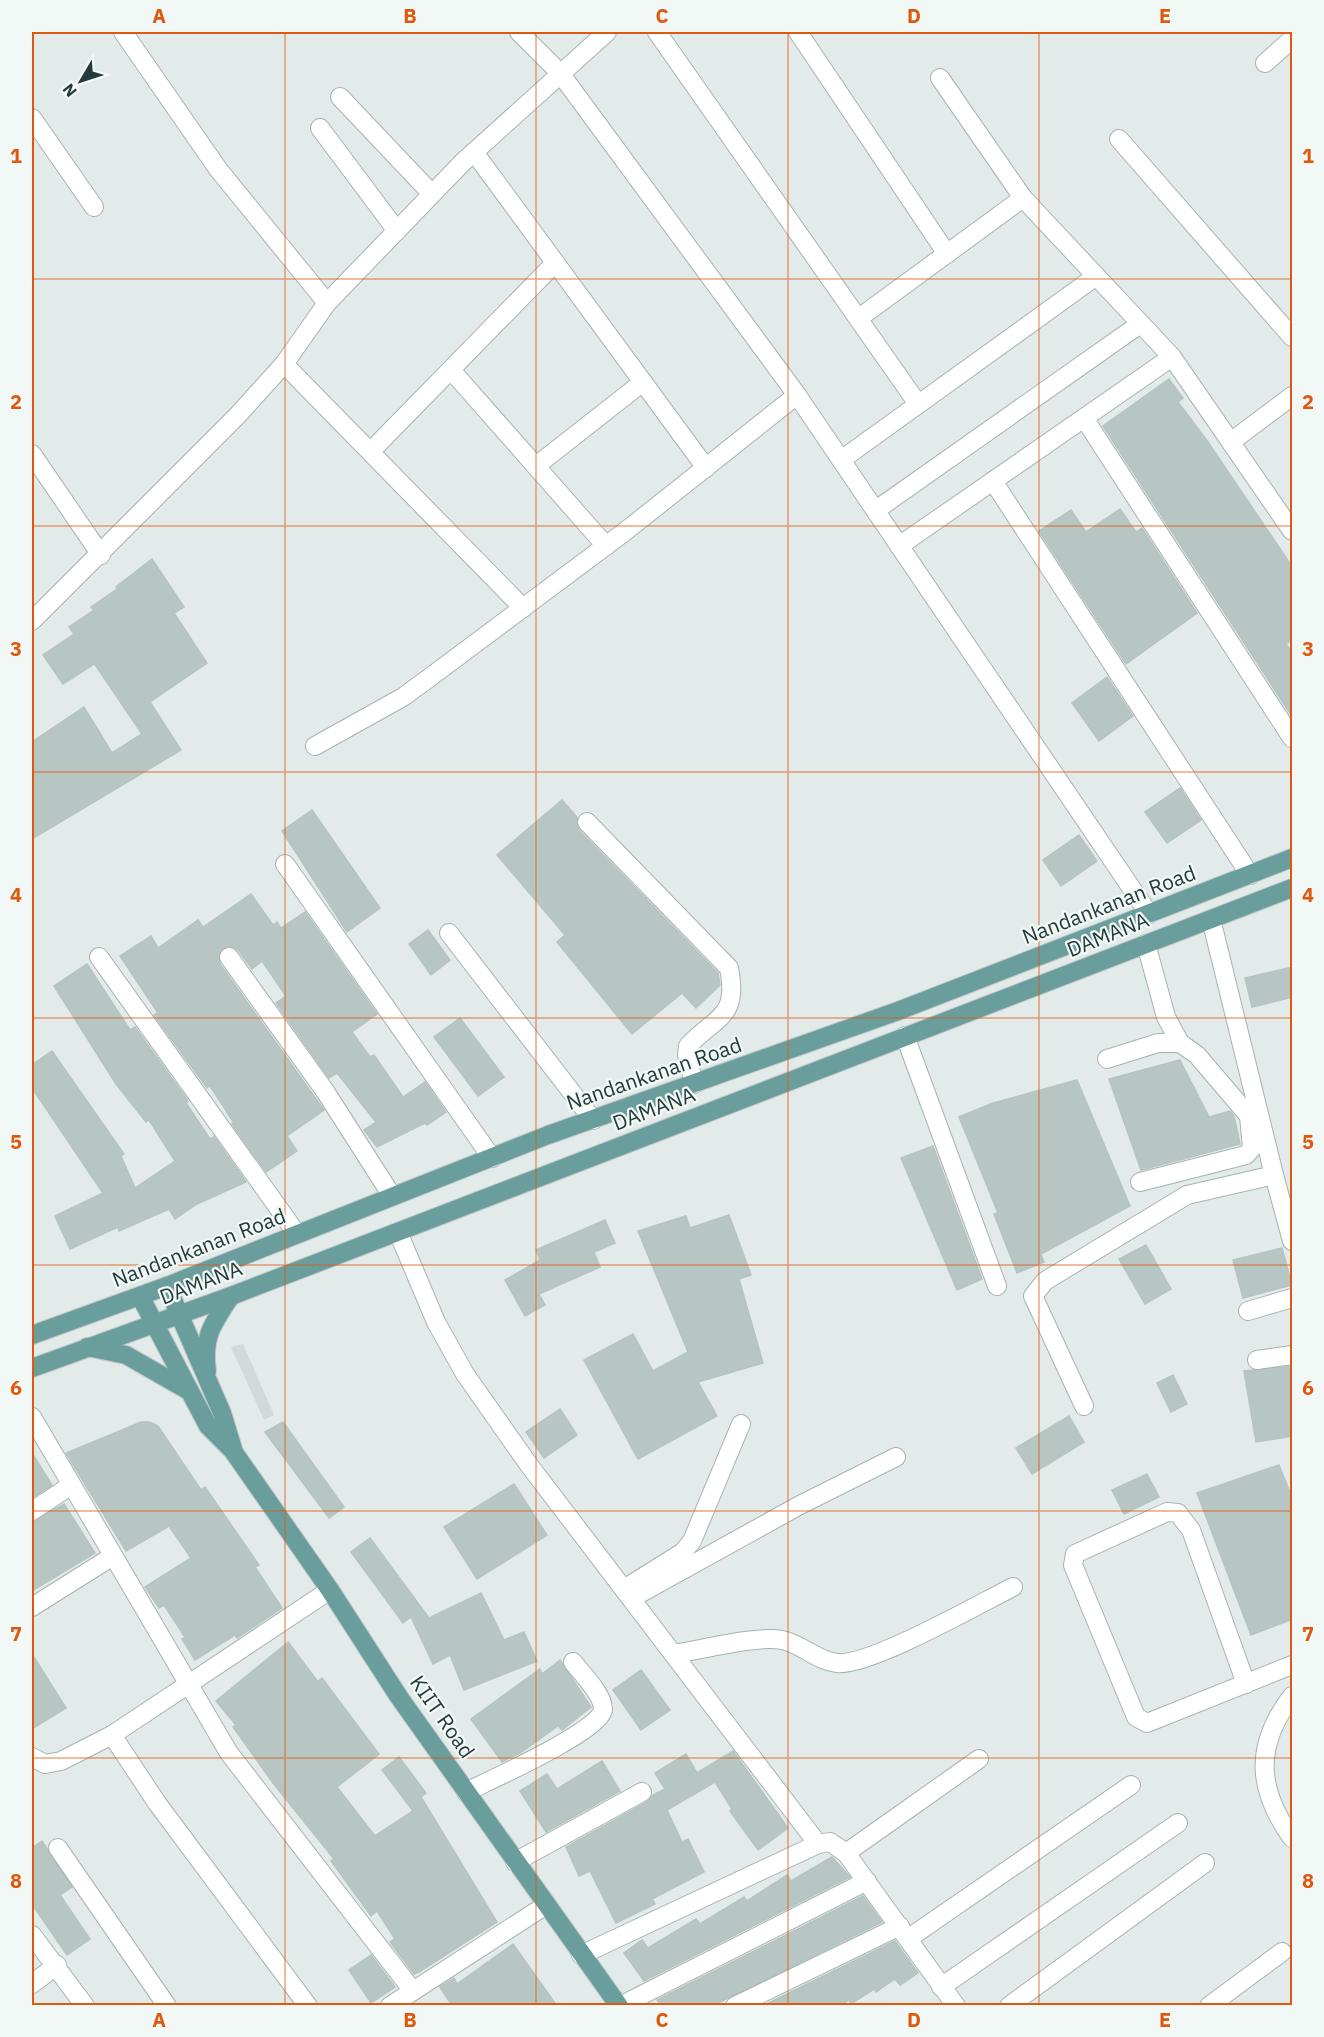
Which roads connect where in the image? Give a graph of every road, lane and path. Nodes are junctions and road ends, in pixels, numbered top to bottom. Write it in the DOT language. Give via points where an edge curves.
graph roads {
  1 [pos="123,32"];
  2 [pos="519,32"];
  3 [pos="607,32"];
  4 [pos="657,32"];
  5 [pos="798,32"];
  6 [pos="1293,39"];
  7 [pos="1265,63"];
  8 [pos="560,73"];
  9 [pos="940,78"];
  10 [pos="340,97"];
  11 [pos="32,118"];
  12 [pos="320,128"];
  13 [pos="1119,139"];
  14 [pos="474,152"];
  15 [pos="432,195"];
  16 [pos="1023,198"];
  17 [pos="94,207"];
  18 [pos="397,231"];
  19 [pos="947,254"];
  20 [pos="555,263"];
  21 [pos="1095,277"];
  22 [pos="327,303"];
  23 [pos="859,318"];
  24 [pos="1140,324"];
  25 [pos="1293,337"];
  26 [pos="1172,357"];
  27 [pos="284,363"];
  28 [pos="451,370"];
  29 [pos="643,382"];
  30 [pos="798,395"];
  31 [pos="1293,396"];
  32 [pos="918,404"];
  33 [pos="1084,418"];
  34 [pos="1232,441"];
  35 [pos="371,452"];
  36 [pos="32,454"];
  37 [pos="841,460"];
  38 [pos="536,466"];
  39 [pos="706,468"];
  40 [pos="993,481"];
  41 [pos="876,510"];
  42 [pos="1293,531"];
  43 [pos="606,546"];
  44 [pos="899,546"];
  45 [pos="100,555"];
  46 [pos="523,608"];
  47 [pos="32,621"];
  48 [pos="1293,738"];
  49 [pos="315,746"];
  50 [pos="587,822"];
  51 [pos="1293,858"];
  52 [pos="285,864"];
  53 [pos="1250,875"];
  54 [pos="1293,888"];
  55 [pos="1149,914"];
  56 [pos="1211,919"];
  57 [pos="449,933"];
  58 [pos="1146,944"];
  59 [pos="99,957"];
  60 [pos="230,957"];
  61 [pos="905,1036"];
  62 [pos="1180,1043"];
  63 [pos="1107,1059"];
  64 [pos="694,1084"];
  65 [pos="593,1120"];
  66 [pos="492,1158"];
  67 [pos="1274,1175"];
  68 [pos="1140,1182"];
  69 [pos="392,1196"];
  70 [pos="398,1232"];
  71 [pos="297,1234"];
  72 [pos="1293,1241"];
  73 [pos="997,1286"];
  74 [pos="167,1287"];
  75 [pos="140,1296"];
  76 [pos="231,1296"];
  77 [pos="1293,1298"];
  78 [pos="1248,1311"];
  79 [pos="178,1316"];
  80 [pos="155,1324"];
  81 [pos="32,1335"];
  82 [pos="84,1347"];
  83 [pos="1293,1355"];
  84 [pos="1257,1360"];
  85 [pos="32,1368"];
  86 [pos="208,1384"];
  87 [pos="189,1390"];
  88 [pos="1084,1406"];
  89 [pos="32,1417"];
  90 [pos="741,1424"];
  91 [pos="233,1451"];
  92 [pos="896,1457"];
  93 [pos="70,1486"];
  94 [pos="32,1511"];
  95 [pos="113,1556"];
  96 [pos="1013,1587"];
  97 [pos="330,1590"];
  98 [pos="628,1593"];
  99 [pos="32,1606"];
  100 [pos="674,1654"];
  101 [pos="573,1662"];
  102 [pos="1293,1665"];
  103 [pos="188,1684"];
  104 [pos="1246,1684"];
  105 [pos="1293,1696"];
  106 [pos="112,1735"];
  107 [pos="32,1757"];
  108 [pos="979,1759"];
  109 [pos="1131,1785"];
  110 [pos="466,1792"];
  111 [pos="642,1792"];
  112 [pos="1178,1823"];
  113 [pos="1293,1838"];
  114 [pos="818,1844"];
  115 [pos="58,1848"];
  116 [pos="846,1853"];
  117 [pos="515,1862"];
  118 [pos="1205,1863"];
  119 [pos="867,1881"];
  120 [pos="546,1905"];
  121 [pos="904,1932"];
  122 [pos="32,1935"];
  123 [pos="1282,1952"];
  124 [pos="581,1955"];
  125 [pos="57,1965"];
  126 [pos="32,1984"];
  127 [pos="941,1987"];
  128 [pos="413,1991"];
  129 [pos="85,2006"];
  130 [pos="167,2006"];
  131 [pos="308,2006"];
  132 [pos="390,2006"];
  133 [pos="620,2006"];
  134 [pos="735,2006"];
  135 [pos="956,2006"];
  136 [pos="1009,2006"];
  137 [pos="1209,2006"];
  1 -- 22 [label="street" via="218,169"];
  2 -- 8 [label="street"];
  3 -- 8 [label="street"];
  4 -- 23 [label="street"];
  5 -- 19 [label="street"];
  6 -- 7 [label="street"];
  8 -- 14 [label="street"];
  8 -- 30 [label="street"];
  9 -- 16 [label="street"];
  10 -- 15 [label="street"];
  11 -- 17 [label="street"];
  12 -- 18 [label="street"];
  13 -- 25 [label="street"];
  14 -- 15 [label="street"];
  14 -- 20 [label="street"];
  15 -- 18 [label="street"];
  16 -- 19 [label="street"];
  16 -- 21 [label="street"];
  18 -- 22 [label="street"];
  19 -- 23 [label="street"];
  20 -- 28 [label="street"];
  20 -- 29 [label="street"];
  21 -- 24 [label="street"];
  21 -- 32 [label="street"];
  22 -- 27 [label="street"];
  23 -- 32 [label="street"];
  24 -- 26 [label="street"];
  24 -- 41 [label="street"];
  26 -- 33 [label="street"];
  26 -- 34 [label="street"];
  27 -- 35 [label="street"];
  27 -- 45 [label="street" via="237,417"];
  28 -- 35 [label="street"];
  28 -- 38 [label="street"];
  29 -- 38 [label="street"];
  29 -- 39 [label="street"];
  30 -- 37 [label="street"];
  30 -- 39 [label="street"];
  31 -- 34 [label="street"];
  32 -- 37 [label="street"];
  33 -- 40 [label="street"];
  33 -- 48 [label="street"];
  34 -- 42 [label="street"];
  35 -- 46 [label="street"];
  36 -- 45 [label="street"];
  37 -- 41 [label="street"];
  38 -- 43 [label="street"];
  39 -- 43 [label="street"];
  40 -- 44 [label="street"];
  40 -- 53 [label="street"];
  41 -- 44 [label="street"];
  43 -- 46 [label="street"];
  44 -- 55 [label="street"];
  45 -- 47 [label="street"];
  46 -- 49 [label="street" via="403,697"];
  50 -- 64 [label="street" via="729,968 732,987 727,1011 688,1046"];
  51 -- 53 [label="main road, Nandankanan Road"];
  52 -- 66 [label="street"];
  53 -- 55 [label="main road, Nandankanan Road"];
  54 -- 56 [label="main road, DAMANA"];
  55 -- 64 [label="main road, Nandankanan Road" via="898,1011"];
  56 -- 58 [label="main road, DAMANA"];
  56 -- 67 [label="street"];
  57 -- 65 [label="street"];
  58 -- 61 [label="main road, DAMANA"];
  58 -- 62 [label="street" via="1166,1017"];
  59 -- 71 [label="street"];
  60 -- 69 [label="street" via="325,1091"];
  61 -- 70 [label="main road, DAMANA"];
  61 -- 73 [label="street"];
  62 -- 63 [label="street" via="1158,1043"];
  62 -- 68 [label="street" via="1197,1055 1249,1116 1252,1148 1237,1159"];
  64 -- 65 [label="main road, Nandankanan Road"];
  65 -- 66 [label="main road, Nandankanan Road"];
  66 -- 69 [label="main road, Nandankanan Road"];
  67 -- 72 [label="street"];
  67 -- 88 [label="street" via="1187,1195 1045,1281 1033,1296"];
  69 -- 71 [label="main road, Nandankanan Road"];
  70 -- 76 [label="main road, DAMANA"];
  70 -- 98 [label="street" via="436,1322 465,1374"];
  71 -- 74 [label="main road, Nandankanan Road"];
  74 -- 75 [label="main road, Nandankanan Road"];
  74 -- 79 [label="main road, KIIT Road"];
  75 -- 80 [label="main road, KIIT Road"];
  75 -- 81 [label="main road, Nandankanan Road"];
  76 -- 79 [label="main road, DAMANA"];
  76 -- 86 [label="main road" via="208,1331 204,1354"];
  77 -- 78 [label="street"];
  79 -- 80 [label="main road, DAMANA"];
  79 -- 86 [label="main road, KIIT Road"];
  80 -- 82 [label="main road, DAMANA"];
  80 -- 87 [label="main road, KIIT Road"];
  82 -- 85 [label="main road, DAMANA"];
  82 -- 87 [label="main road" via="126,1355"];
  83 -- 84 [label="street"];
  86 -- 91 [label="main road, KIIT Road"];
  87 -- 91 [label="main road, KIIT Road" via="208,1426"];
  89 -- 93 [label="street"];
  90 -- 98 [label="street" via="692,1541"];
  91 -- 97 [label="main road, KIIT Road"];
  92 -- 98 [label="street"];
  93 -- 94 [label="street"];
  93 -- 95 [label="street"];
  95 -- 99 [label="street"];
  95 -- 103 [label="street"];
  96 -- 100 [label="street" via="878,1654 851,1662 837,1664 793,1644 770,1639"];
  97 -- 103 [label="street"];
  97 -- 110 [label="main road, KIIT Road"];
  98 -- 100 [label="street"];
  100 -- 114 [label="street"];
  101 -- 110 [label="street" via="599,1698 603,1709 600,1718 551,1749"];
  102 -- 104 [label="street"];
  103 -- 106 [label="street"];
  103 -- 128 [label="street" via="229,1753"];
  104 -- 104 [label="street" via="1142,1722 1136,1717 1073,1565 1075,1554 1167,1512 1178,1513 1191,1530"];
  105 -- 113 [label="street" via="1281,1711 1265,1754 1264,1784 1275,1815"];
  106 -- 107 [label="street" via="62,1761 45,1764"];
  106 -- 131 [label="street" via="157,1803"];
  108 -- 116 [label="street"];
  109 -- 121 [label="street"];
  110 -- 117 [label="main road, KIIT Road"];
  111 -- 117 [label="street"];
  112 -- 127 [label="street"];
  114 -- 116 [label="street" via="830,1842"];
  114 -- 124 [label="street"];
  115 -- 130 [label="street"];
  116 -- 119 [label="street"];
  117 -- 120 [label="main road, KIIT Road"];
  118 -- 136 [label="street"];
  119 -- 121 [label="street"];
  119 -- 133 [label="street"];
  120 -- 124 [label="main road, KIIT Road"];
  120 -- 128 [label="street"];
  121 -- 127 [label="street"];
  121 -- 134 [label="street"];
  122 -- 125 [label="street"];
  123 -- 137 [label="street"];
  124 -- 133 [label="main road, KIIT Road"];
  125 -- 126 [label="street"];
  125 -- 129 [label="street"];
  127 -- 135 [label="street"];
  128 -- 132 [label="street"];
}
